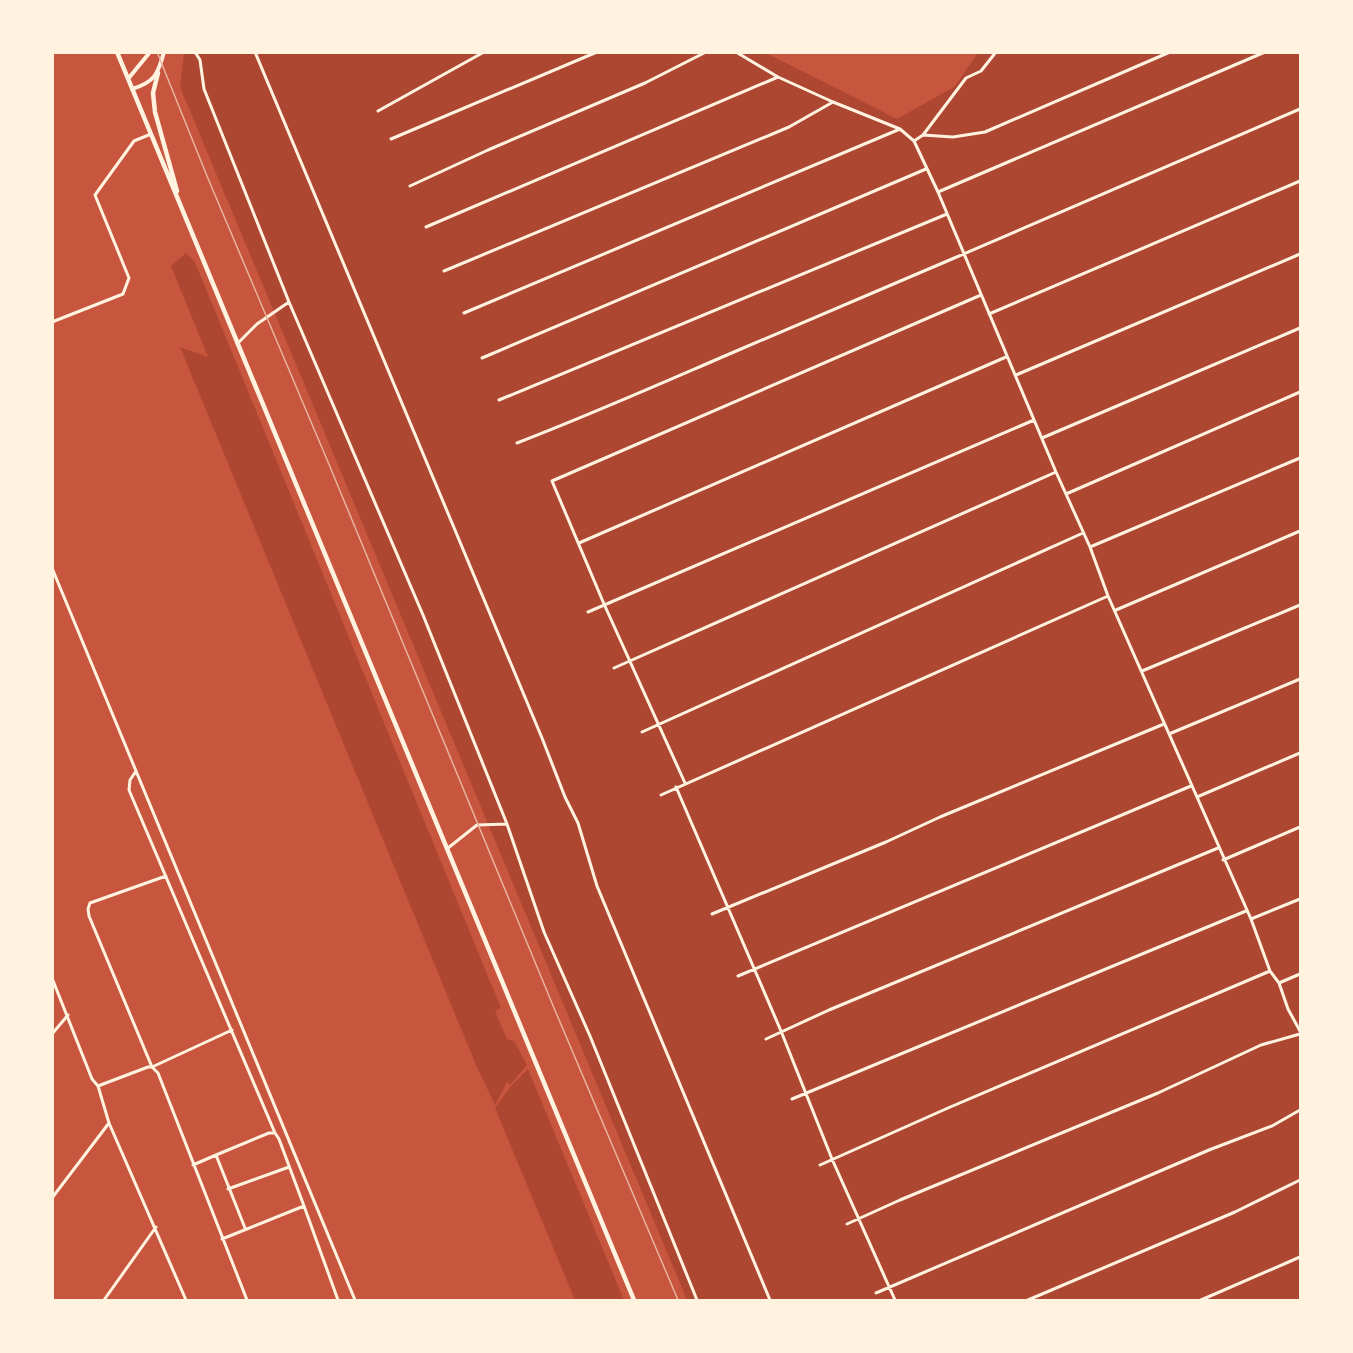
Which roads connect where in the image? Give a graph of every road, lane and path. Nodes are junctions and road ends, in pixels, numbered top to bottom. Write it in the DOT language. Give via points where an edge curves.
graph roads {
  1 [pos="117,52"];
  2 [pos="150,52"];
  3 [pos="164,52"];
  4 [pos="195,52"];
  5 [pos="255,52"];
  6 [pos="484,52"];
  7 [pos="597,52"];
  8 [pos="706,52"];
  9 [pos="736,52"];
  10 [pos="996,52"];
  11 [pos="1170,52"];
  12 [pos="1265,52"];
  13 [pos="158,73"];
  14 [pos="778,77"];
  15 [pos="128,79"];
  16 [pos="132,88"];
  17 [pos="833,102"];
  18 [pos="1300,109"];
  19 [pos="378,111"];
  20 [pos="900,129"];
  21 [pos="151,134"];
  22 [pos="923,135"];
  23 [pos="391,139"];
  24 [pos="914,141"];
  25 [pos="926,169"];
  26 [pos="1300,181"];
  27 [pos="410,186"];
  28 [pos="938,192"];
  29 [pos="184,214"];
  30 [pos="947,214"];
  31 [pos="426,227"];
  32 [pos="964,254"];
  33 [pos="1300,254"];
  34 [pos="444,271"];
  35 [pos="981,295"];
  36 [pos="289,302"];
  37 [pos="464,313"];
  38 [pos="989,314"];
  39 [pos="52,322"];
  40 [pos="1300,328"];
  41 [pos="237,344"];
  42 [pos="1007,356"];
  43 [pos="482,358"];
  44 [pos="1016,375"];
  45 [pos="1300,392"];
  46 [pos="499,400"];
  47 [pos="1034,420"];
  48 [pos="1042,438"];
  49 [pos="517,443"];
  50 [pos="1300,458"];
  51 [pos="1056,472"];
  52 [pos="1066,494"];
  53 [pos="1300,531"];
  54 [pos="1083,533"];
  55 [pos="579,543"];
  56 [pos="1090,547"];
  57 [pos="52,568"];
  58 [pos="1108,596"];
  59 [pos="604,604"];
  60 [pos="1300,605"];
  61 [pos="1116,610"];
  62 [pos="588,612"];
  63 [pos="631,660"];
  64 [pos="614,668"];
  65 [pos="1141,672"];
  66 [pos="1300,679"];
  67 [pos="660,723"];
  68 [pos="1164,724"];
  69 [pos="642,732"];
  70 [pos="1169,734"];
  71 [pos="1300,753"];
  72 [pos="136,771"];
  73 [pos="685,783"];
  74 [pos="1191,786"];
  75 [pos="676,787"];
  76 [pos="661,795"];
  77 [pos="1197,797"];
  78 [pos="507,824"];
  79 [pos="1300,827"];
  80 [pos="447,848"];
  81 [pos="1218,848"];
  82 [pos="1223,860"];
  83 [pos="166,876"];
  84 [pos="1300,899"];
  85 [pos="729,906"];
  86 [pos="1246,911"];
  87 [pos="712,914"];
  88 [pos="1251,920"];
  89 [pos="753,969"];
  90 [pos="1270,971"];
  91 [pos="1300,974"];
  92 [pos="738,975"];
  93 [pos="52,978"];
  94 [pos="1279,983"];
  95 [pos="68,1015"];
  96 [pos="232,1030"];
  97 [pos="781,1031"];
  98 [pos="1300,1033"];
  99 [pos="52,1034"];
  100 [pos="766,1039"];
  101 [pos="150,1067"];
  102 [pos="98,1086"];
  103 [pos="806,1094"];
  104 [pos="792,1100"];
  105 [pos="1300,1110"];
  106 [pos="109,1123"];
  107 [pos="274,1133"];
  108 [pos="216,1155"];
  109 [pos="832,1159"];
  110 [pos="193,1165"];
  111 [pos="820,1165"];
  112 [pos="288,1167"];
  113 [pos="1300,1180"];
  114 [pos="228,1189"];
  115 [pos="52,1198"];
  116 [pos="304,1206"];
  117 [pos="860,1220"];
  118 [pos="847,1224"];
  119 [pos="156,1227"];
  120 [pos="245,1228"];
  121 [pos="222,1239"];
  122 [pos="1300,1257"];
  123 [pos="890,1287"];
  124 [pos="876,1293"];
  125 [pos="104,1300"];
  126 [pos="186,1300"];
  127 [pos="247,1300"];
  128 [pos="338,1300"];
  129 [pos="355,1300"];
  130 [pos="634,1300"];
  131 [pos="697,1300"];
  132 [pos="770,1300"];
  133 [pos="896,1300"];
  134 [pos="1028,1300"];
  135 [pos="1201,1300"];
  1 -- 15 [label="main road"];
  2 -- 15 [label="street"];
  3 -- 13 [label="street"];
  4 -- 36 [label="street" via="204,89"];
  5 -- 132 [label="street" via="578,824 597,886"];
  6 -- 19 [label="street"];
  7 -- 23 [label="street"];
  8 -- 27 [label="street" via="645,83"];
  9 -- 14 [label="street"];
  10 -- 22 [label="street" via="981,71 966,78"];
  11 -- 22 [label="street" via="986,132 953,137"];
  12 -- 28 [label="street"];
  13 -- 16 [label="street" via="151,81"];
  13 -- 29 [label="main road" via="153,93 155,112"];
  14 -- 17 [label="street"];
  14 -- 31 [label="street"];
  15 -- 16 [label="main road"];
  16 -- 21 [label="main road"];
  17 -- 20 [label="street"];
  17 -- 34 [label="street" via="789,127"];
  18 -- 32 [label="street"];
  20 -- 24 [label="street"];
  20 -- 37 [label="street"];
  21 -- 29 [label="main road"];
  21 -- 39 [label="street" via="135,141 95,195 129,278 123,294"];
  22 -- 24 [label="street"];
  24 -- 25 [label="street"];
  25 -- 28 [label="street"];
  25 -- 43 [label="street"];
  26 -- 38 [label="street"];
  28 -- 30 [label="street"];
  29 -- 41 [label="main road"];
  30 -- 32 [label="street"];
  30 -- 46 [label="street"];
  32 -- 35 [label="street"];
  32 -- 49 [label="street"];
  33 -- 44 [label="street"];
  35 -- 38 [label="street"];
  35 -- 55 [label="street" via="552,480"];
  36 -- 41 [label="street"];
  36 -- 78 [label="street" via="423,615"];
  38 -- 42 [label="street"];
  40 -- 48 [label="street"];
  41 -- 80 [label="main road"];
  42 -- 44 [label="street"];
  42 -- 55 [label="street"];
  44 -- 47 [label="street"];
  45 -- 52 [label="street"];
  47 -- 48 [label="street"];
  47 -- 59 [label="street"];
  48 -- 51 [label="street"];
  50 -- 56 [label="street"];
  51 -- 52 [label="street"];
  51 -- 63 [label="street"];
  52 -- 54 [label="street"];
  53 -- 61 [label="street"];
  54 -- 56 [label="street"];
  54 -- 67 [label="street"];
  55 -- 59 [label="street"];
  56 -- 58 [label="street"];
  57 -- 72 [label="street"];
  58 -- 61 [label="street"];
  58 -- 73 [label="street"];
  59 -- 62 [label="street"];
  59 -- 63 [label="street"];
  60 -- 65 [label="street"];
  61 -- 65 [label="street"];
  63 -- 64 [label="street"];
  63 -- 67 [label="street"];
  65 -- 68 [label="street"];
  66 -- 70 [label="street"];
  67 -- 69 [label="street"];
  67 -- 73 [label="street"];
  68 -- 70 [label="street"];
  68 -- 85 [label="street"];
  70 -- 74 [label="street"];
  71 -- 77 [label="street"];
  72 -- 83 [label="street" via="129,790"];
  72 -- 129 [label="street"];
  73 -- 75 [label="street"];
  74 -- 77 [label="street"];
  74 -- 89 [label="street"];
  75 -- 76 [label="street"];
  75 -- 85 [label="street"];
  77 -- 81 [label="street"];
  78 -- 80 [label="street" via="477,825"];
  78 -- 131 [label="street" via="544,932"];
  79 -- 82 [label="street"];
  80 -- 130 [label="main road"];
  81 -- 82 [label="street"];
  81 -- 97 [label="street"];
  82 -- 86 [label="street"];
  83 -- 96 [label="street"];
  83 -- 101 [label="street" via="90,903 88,909"];
  84 -- 88 [label="street"];
  85 -- 87 [label="street"];
  85 -- 89 [label="street"];
  86 -- 88 [label="street"];
  86 -- 103 [label="street"];
  88 -- 90 [label="street"];
  89 -- 92 [label="street"];
  89 -- 97 [label="street"];
  90 -- 94 [label="street"];
  90 -- 109 [label="street"];
  91 -- 94 [label="street"];
  93 -- 95 [label="street"];
  94 -- 98 [label="street"];
  95 -- 99 [label="street"];
  95 -- 102 [label="street"];
  96 -- 101 [label="street"];
  96 -- 107 [label="street"];
  97 -- 100 [label="street"];
  97 -- 103 [label="street"];
  98 -- 117 [label="street" via="1261,1045"];
  101 -- 102 [label="street"];
  101 -- 110 [label="street" via="158,1073"];
  102 -- 106 [label="street"];
  103 -- 104 [label="street"];
  103 -- 109 [label="street"];
  105 -- 123 [label="street" via="1272,1126"];
  106 -- 115 [label="street"];
  106 -- 119 [label="street"];
  107 -- 108 [label="street"];
  107 -- 112 [label="street"];
  108 -- 110 [label="street"];
  108 -- 114 [label="street"];
  109 -- 111 [label="street"];
  109 -- 117 [label="street"];
  110 -- 121 [label="street"];
  112 -- 114 [label="street"];
  112 -- 116 [label="street"];
  113 -- 134 [label="street" via="1235,1212"];
  114 -- 120 [label="street"];
  116 -- 120 [label="street"];
  116 -- 128 [label="street"];
  117 -- 118 [label="street"];
  117 -- 123 [label="street"];
  119 -- 125 [label="street"];
  119 -- 126 [label="street"];
  120 -- 121 [label="street"];
  121 -- 127 [label="street"];
  122 -- 135 [label="street"];
  123 -- 124 [label="street"];
  123 -- 133 [label="street"];
}
